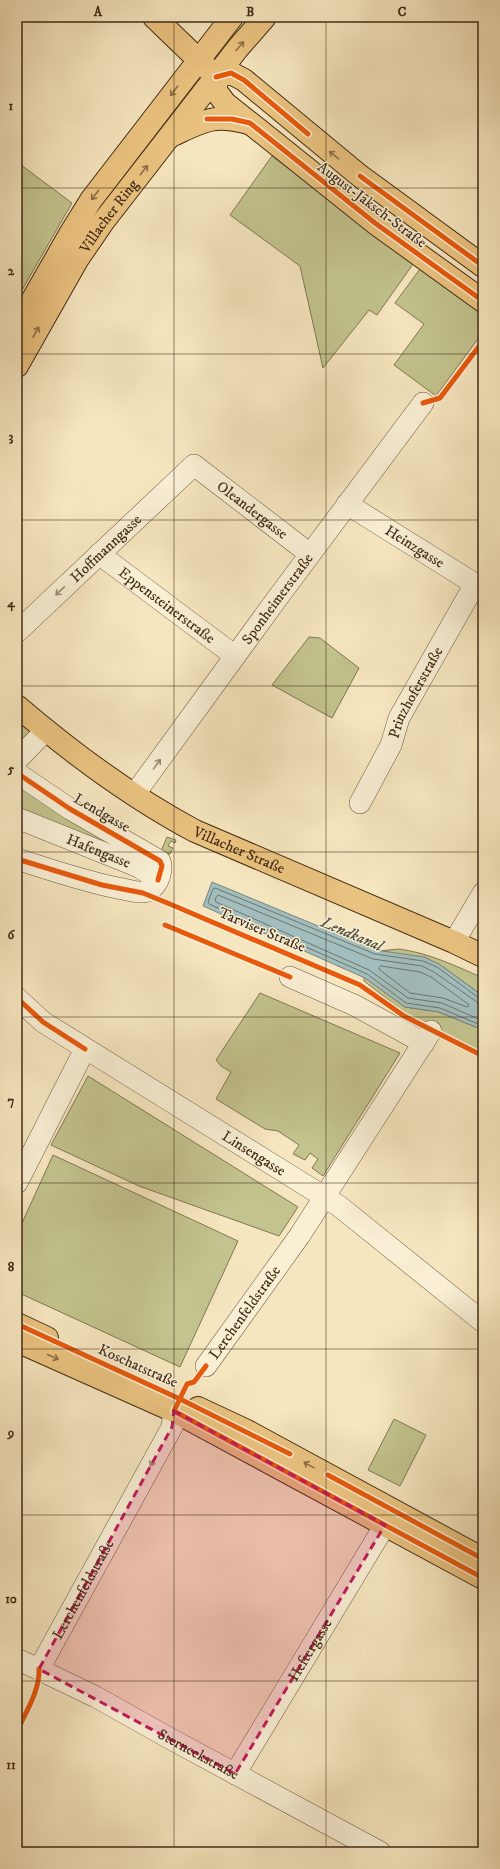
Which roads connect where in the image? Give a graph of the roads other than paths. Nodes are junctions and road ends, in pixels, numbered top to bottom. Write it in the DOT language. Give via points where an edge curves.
graph roads {
  1 [pos="154,17"];
  2 [pos="232,17"];
  3 [pos="265,17"];
  4 [pos="197,60"];
  5 [pos="216,77"];
  6 [pos="250,123"];
  7 [pos="170,136"];
  8 [pos="483,266"];
  9 [pos="483,301"];
  10 [pos="17,327"];
  11 [pos="17,366"];
  12 [pos="423,403"];
  13 [pos="194,465"];
  14 [pos="347,504"];
  15 [pos="99,554"];
  16 [pos="310,554"];
  17 [pos="479,587"];
  18 [pos="17,632"];
  19 [pos="235,656"];
  20 [pos="17,706"];
  21 [pos="46,730"];
  22 [pos="17,760"];
  23 [pos="17,773"];
  24 [pos="134,795"];
  25 [pos="360,804"];
  26 [pos="17,818"];
  27 [pos="17,860"];
  28 [pos="150,887"];
  29 [pos="483,893"];
  30 [pos="454,942"];
  31 [pos="483,956"];
  32 [pos="290,977"];
  33 [pos="17,998"];
  34 [pos="85,1049"];
  35 [pos="17,1183"];
  36 [pos="324,1197"];
  37 [pos="483,1322"];
  38 [pos="17,1324"];
  39 [pos="17,1341"];
  40 [pos="206,1366"];
  41 [pos="173,1419"];
  42 [pos="286,1462"];
  43 [pos="385,1525"];
  44 [pos="483,1559"];
  45 [pos="483,1578"];
  46 [pos="17,1659"];
  47 [pos="39,1669"];
  48 [pos="235,1774"];
  49 [pos="380,1852"];
  1 -- 4 [label="main road"];
  2 -- 4 [label="main road, Villacher Ring"];
  5 -- 3 [label="main road, Villacher Ring, one-way"];
  4 -- 5 [label="main road"];
  4 -- 10 [label="main road, Villacher Ring, one-way" via="92,200"];
  5 -- 6 [label="main road, August-Jaksch-Straße" via="216,91 225,103"];
  5 -- 7 [label="main road, Villacher Ring"];
  8 -- 5 [label="main road, August-Jaksch-Straße, one-way" via="360,176 244,80 231,73"];
  6 -- 7 [label="main road" via="221,118 207,119"];
  6 -- 9 [label="main road, August-Jaksch-Straße" via="375,223"];
  11 -- 7 [label="main road, Villacher Ring, one-way" via="77,260"];
  12 -- 14 [label="street, Sponheimerstraße"];
  13 -- 15 [label="street, Hoffmanngasse"];
  13 -- 16 [label="street, Oleandergasse"];
  14 -- 16 [label="street, Sponheimerstraße"];
  14 -- 17 [label="street, Heinzgasse"];
  15 -- 18 [label="street, Hoffmanngasse, one-way"];
  15 -- 19 [label="street, Eppensteinerstraße"];
  16 -- 19 [label="street, Sponheimerstraße"];
  17 -- 25 [label="street, Prinzhoferstraße" via="399,718 391,745"];
  24 -- 19 [label="street, Sponheimerstraße, one-way"];
  20 -- 21 [label="main road, Villacher Straße"];
  21 -- 22 [label="street"];
  21 -- 24 [label="main road, Villacher Straße"];
  23 -- 28 [label="street, Lendgasse" via="70,809 160,860 162,866"];
  24 -- 30 [label="main road, Villacher Straße" via="195,831"];
  26 -- 28 [label="street, Hafengasse" via="139,867"];
  27 -- 28 [label="street" via="102,885"];
  29 -- 30 [label="street"];
  30 -- 31 [label="main road, Villacher Straße"];
  32 -- 36 [label="street, Lerchenfeldstraße" via="428,1037"];
  33 -- 34 [label="street, Linsengasse" via="43,1022"];
  34 -- 35 [label="street"];
  34 -- 36 [label="street, Linsengasse"];
  36 -- 37 [label="street, Linsengasse" via="339,1206"];
  36 -- 40 [label="street, Lerchenfeldstraße" via="300,1235"];
  38 -- 42 [label="main road, Koschatstraße" via="186,1402"];
  39 -- 41 [label="main road, Koschatstraße, one-way"];
  41 -- 42 [label="main road, Koschatstraße"];
  41 -- 47 [label="street, Lerchenfeldstraße, one-way"];
  42 -- 43 [label="main road, Koschatstraße"];
  44 -- 42 [label="main road, Koschatstraße, one-way"];
  43 -- 45 [label="main road, Koschatstraße"];
  43 -- 48 [label="street, Heftergasse"];
  46 -- 47 [label="street, Sterneckstraße"];
  47 -- 48 [label="street, Sterneckstraße" via="96,1697"];
  48 -- 49 [label="street, Sterneckstraße"];
}
